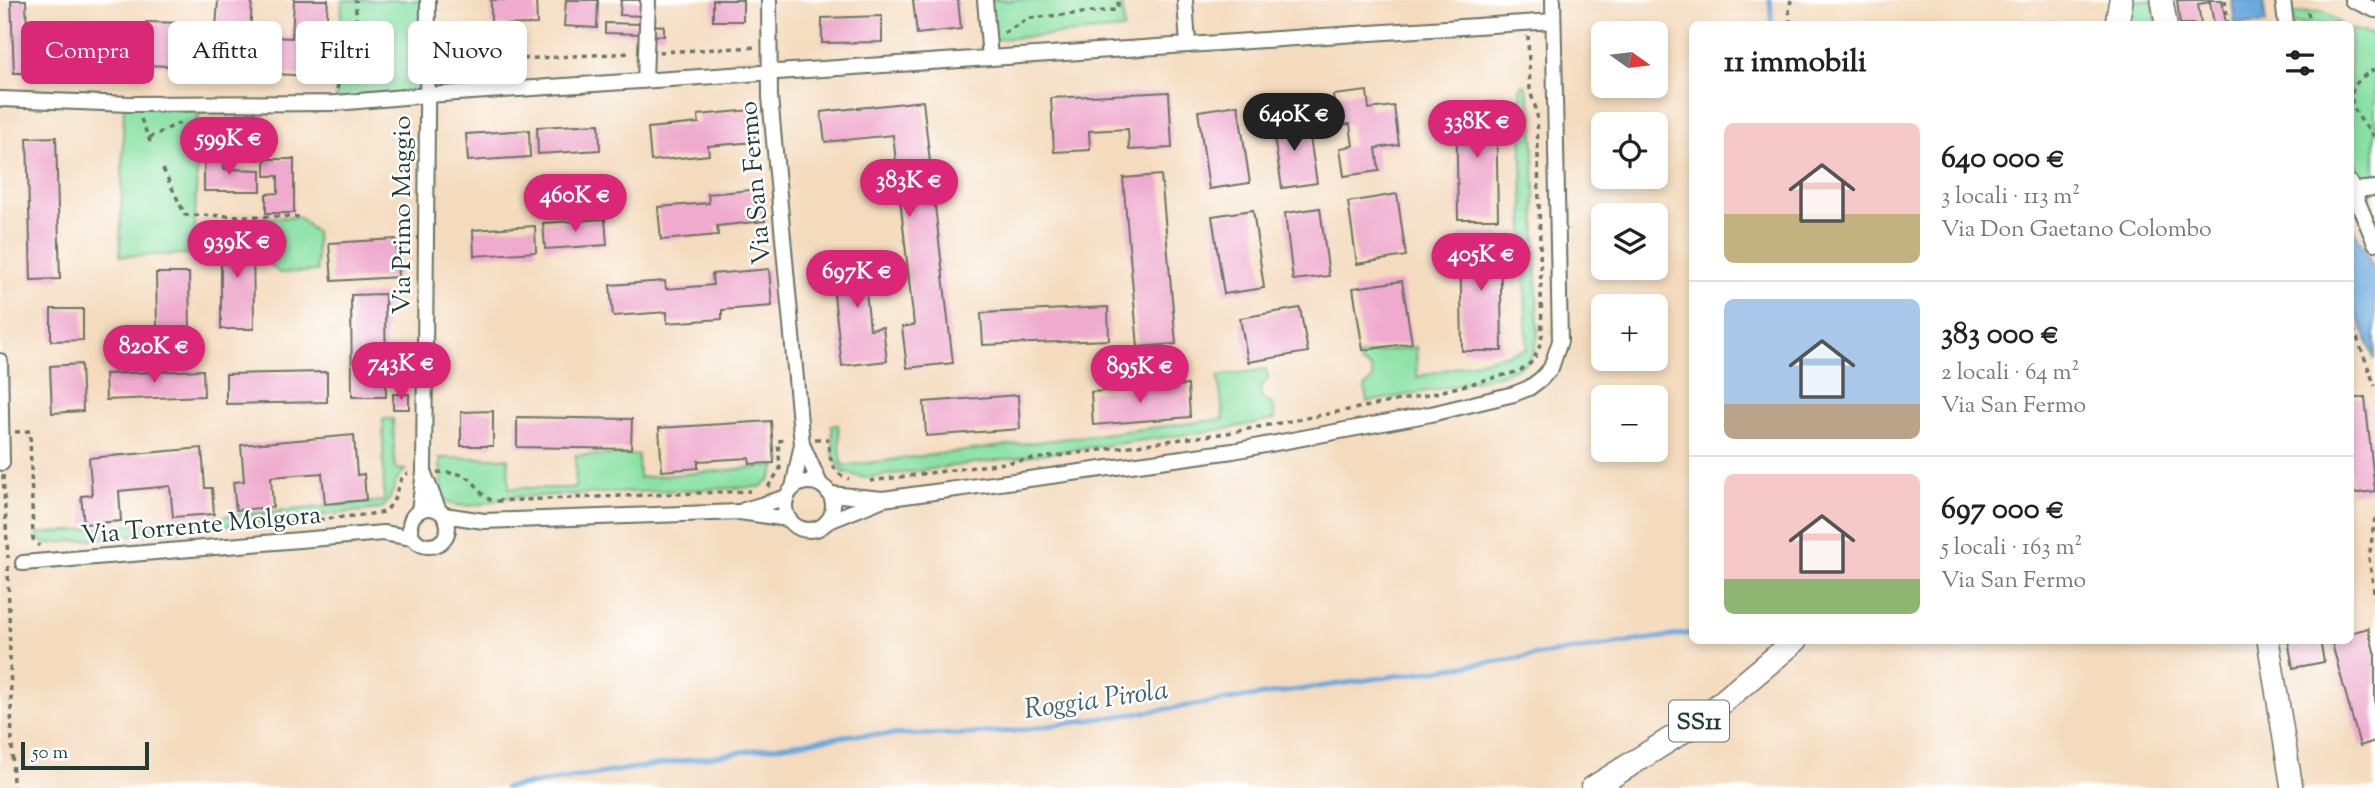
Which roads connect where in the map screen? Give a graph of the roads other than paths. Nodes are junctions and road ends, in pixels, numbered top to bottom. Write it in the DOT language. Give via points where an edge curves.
graph roads {
  1 [pos="428,0"];
  2 [pos="648,0"];
  3 [pos="769,0"];
  4 [pos="985,0"];
  5 [pos="1185,0"];
  6 [pos="1553,0"];
  7 [pos="2121,0"];
  8 [pos="2162,0"];
  9 [pos="2283,0"];
  10 [pos="2353,0"];
  11 [pos="2375,10"];
  12 [pos="1553,21"];
  13 [pos="2118,21"];
  14 [pos="2166,21"];
  15 [pos="2286,21"];
  16 [pos="1188,45"];
  17 [pos="990,58"];
  18 [pos="768,72"];
  19 [pos="645,80"];
  20 [pos="427,94"];
  21 [pos="0,99"];
  22 [pos="2354,186"];
  23 [pos="2375,188"];
  24 [pos="2354,191"];
  25 [pos="2375,243"];
  26 [pos="0,361"];
  27 [pos="802,442"];
  28 [pos="2,463"];
  29 [pos="424,472"];
  30 [pos="825,489"];
  31 [pos="790,492"];
  32 [pos="883,499"];
  33 [pos="419,510"];
  34 [pos="740,512"];
  35 [pos="442,513"];
  36 [pos="788,519"];
  37 [pos="484,522"];
  38 [pos="827,522"];
  39 [pos="412,530"];
  40 [pos="447,534"];
  41 [pos="23,563"];
  42 [pos="1791,644"];
  43 [pos="2268,644"];
  44 [pos="1593,788"];
  45 [pos="2292,788"];
  1 -- 20 [label="street, Via Primo Maggio"];
  2 -- 19 [label="street"];
  3 -- 18 [label="street, Via San Fermo"];
  4 -- 17 [label="street"];
  5 -- 16 [label="street"];
  6 -- 12 [label="street"];
  7 -- 13 [label="main road"];
  8 -- 14 [label="street"];
  9 -- 15 [label="street"];
  10 -- 11 [label="street"];
  12 -- 16 [label="street"];
  12 -- 32 [label="street" via="1560,341 1551,368 1537,383 1517,393 1443,411 1233,451"];
  16 -- 17 [label="street"];
  17 -- 18 [label="street"];
  18 -- 19 [label="street"];
  18 -- 27 [label="street, Via San Fermo"];
  19 -- 20 [label="street"];
  20 -- 21 [label="street" via="336,103"];
  20 -- 29 [label="street, Via Primo Maggio"];
  22 -- 23 [label="street"];
  24 -- 25 [label="street"];
  26 -- 28 [label="street"];
  27 -- 30 [label="street"];
  27 -- 31 [label="street"];
  29 -- 33 [label="street, Via Primo Maggio"];
  29 -- 35 [label="street, Via Primo Maggio"];
  30 -- 31 [label="street, Via Torrente Molgora" via="808,482"];
  30 -- 32 [label="street, Via Torrente Molgora"];
  30 -- 38 [label="street" via="833,511"];
  31 -- 34 [label="street, Via Torrente Molgora"];
  31 -- 36 [label="street" via="785,503"];
  32 -- 38 [label="street"];
  33 -- 35 [label="street, Via Torrente Molgora" via="431,508"];
  33 -- 39 [label="street"];
  34 -- 36 [label="street, Via Torrente Molgora"];
  34 -- 37 [label="street, Via Torrente Molgora"];
  35 -- 37 [label="street, Via Torrente Molgora"];
  35 -- 40 [label="street"];
  36 -- 38 [label="street, Via Torrente Molgora" via="807,531"];
  37 -- 40 [label="street, Via Torrente Molgora"];
  39 -- 40 [label="street, Via Torrente Molgora" via="418,542 430,546"];
  39 -- 41 [label="street, Via Torrente Molgora"];
  42 -- 44 [label="main road, SS11" via="1700,720"];
  43 -- 45 [label="street"];
}
